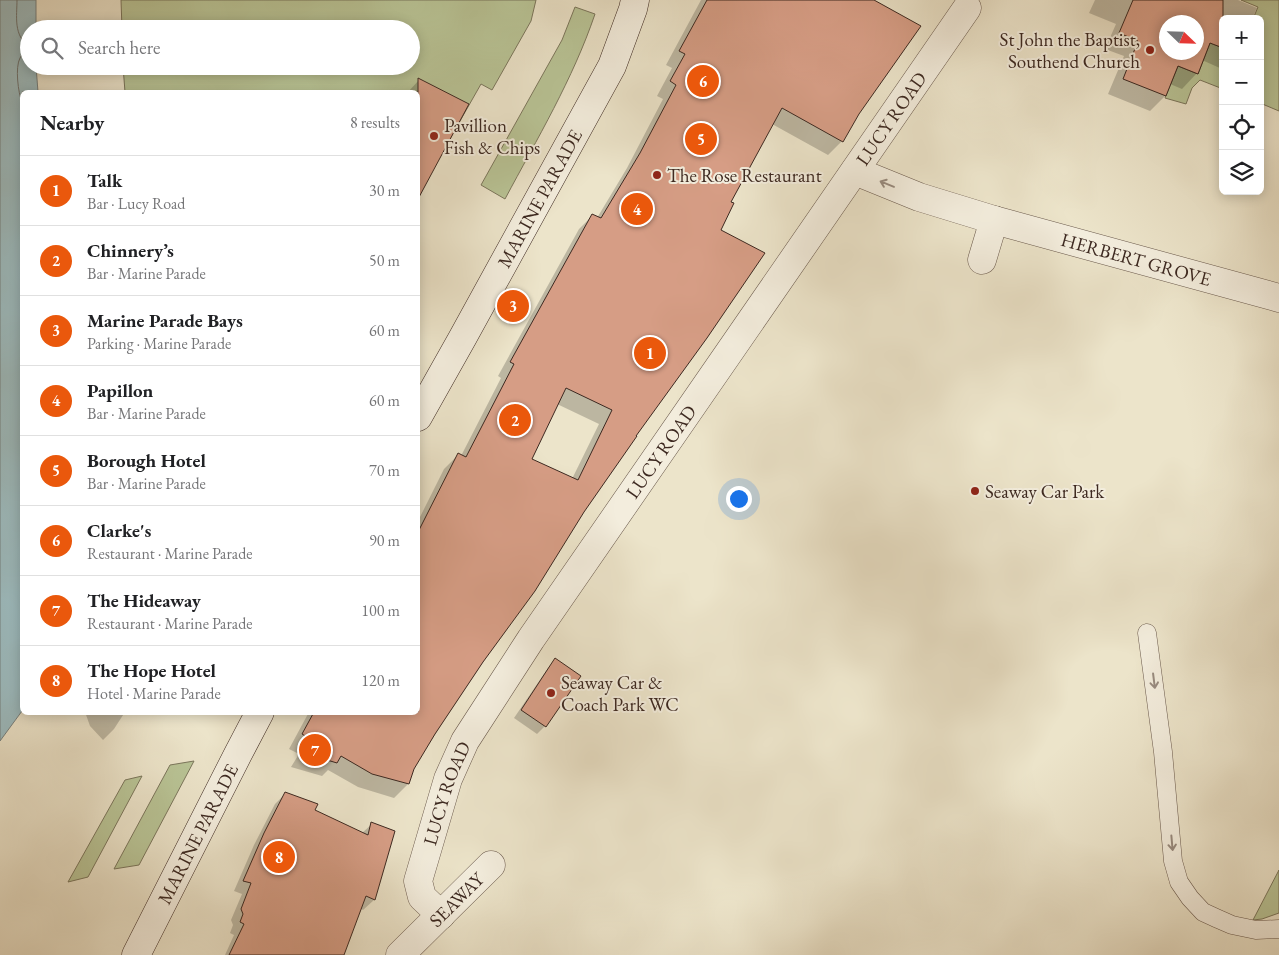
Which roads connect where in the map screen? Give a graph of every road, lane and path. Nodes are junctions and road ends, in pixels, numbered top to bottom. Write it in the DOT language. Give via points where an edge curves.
graph roads {
  1 [pos="635,0"];
  2 [pos="967,8"];
  3 [pos="855,171"];
  4 [pos="994,220"];
  5 [pos="982,260"];
  6 [pos="1279,298"];
  7 [pos="420,413"];
  8 [pos="1147,633"];
  9 [pos="258,715"];
  10 [pos="491,865"];
  11 [pos="441,915"];
  12 [pos="1279,929"];
  13 [pos="136,955"];
  14 [pos="400,955"];
  1 -- 7 [label="street, MARINE PARADE" via="612,66"];
  2 -- 3 [label="street, LUCY ROAD"];
  4 -- 3 [label="street, HERBERT GROVE, one-way" via="919,197"];
  3 -- 11 [label="street, LUCY ROAD" via="531,639 465,741 448,779 418,881 422,896"];
  4 -- 5 [label="street"];
  4 -- 6 [label="street, HERBERT GROVE"];
  8 -- 12 [label="lane, one-way" via="1173,861 1179,882 1203,912 1232,925 1256,930"];
  9 -- 13 [label="street, MARINE PARADE"];
  10 -- 11 [label="street, SEAWAY"];
  11 -- 14 [label="street, SEAWAY"];
}
